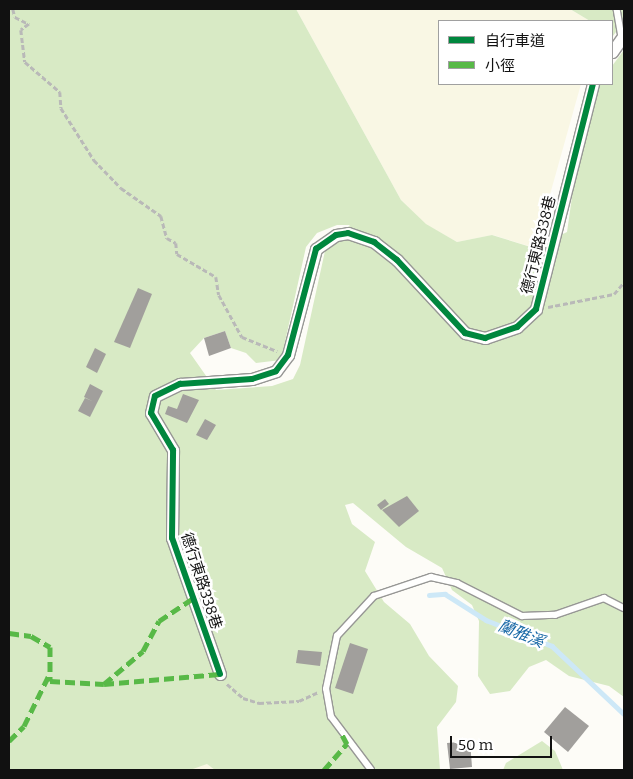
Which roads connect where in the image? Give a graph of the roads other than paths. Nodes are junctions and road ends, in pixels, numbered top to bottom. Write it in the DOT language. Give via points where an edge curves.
graph roads {
  1 [pos="617,9"];
  2 [pos="624,36"];
  3 [pos="613,51"];
  4 [pos="593,85"];
  5 [pos="624,608"];
  6 [pos="220,674"];
  7 [pos="371,770"];
  1 -- 2 [label="lane"];
  2 -- 3 [label="street"];
  4 -- 6 [label="street, 德行東路338巷" via="536,309 500,336 466,333 374,242 342,234 316,249 309,264 288,355 276,372 266,377 180,384 162,390 151,404 155,422 173,450 172,538"];
  5 -- 7 [label="lane" via="604,598 555,616 522,616 457,583 431,577 374,596 351,617 337,636 326,689 331,717"];
}
